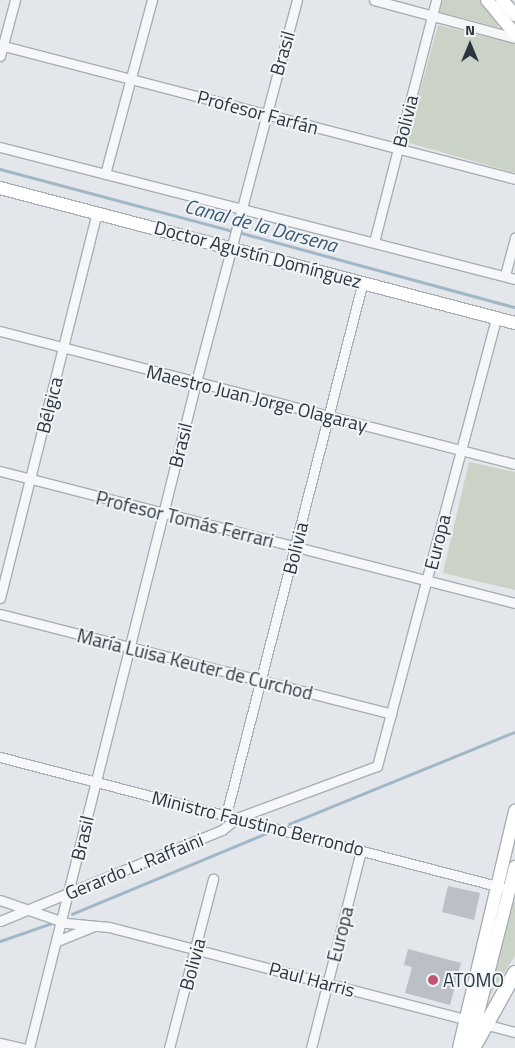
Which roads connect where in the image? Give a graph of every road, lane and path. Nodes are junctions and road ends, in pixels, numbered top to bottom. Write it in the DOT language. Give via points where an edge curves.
graph roads {
  1 [pos="15,0"];
  2 [pos="152,0"];
  3 [pos="297,0"];
  4 [pos="374,0"];
  5 [pos="436,0"];
  6 [pos="487,0"];
  7 [pos="502,0"];
  8 [pos="515,15"];
  9 [pos="432,16"];
  10 [pos="515,36"];
  11 [pos="1,46"];
  12 [pos="0,56"];
  13 [pos="130,79"];
  14 [pos="265,114"];
  15 [pos="0,147"];
  16 [pos="398,149"];
  17 [pos="105,174"];
  18 [pos="515,179"];
  19 [pos="0,188"];
  20 [pos="241,208"];
  21 [pos="97,212"];
  22 [pos="515,237"];
  23 [pos="374,242"];
  24 [pos="231,247"];
  25 [pos="506,275"];
  26 [pos="515,279"];
  27 [pos="363,282"];
  28 [pos="496,318"];
  29 [pos="515,323"];
  30 [pos="0,331"];
  31 [pos="63,348"];
  32 [pos="196,382"];
  33 [pos="330,416"];
  34 [pos="460,450"];
  35 [pos="515,464"];
  36 [pos="0,471"];
  37 [pos="30,479"];
  38 [pos="163,513"];
  39 [pos="296,547"];
  40 [pos="427,581"];
  41 [pos="0,598"];
  42 [pos="515,603"];
  43 [pos="0,614"];
  44 [pos="129,647"];
  45 [pos="261,681"];
  46 [pos="391,714"];
  47 [pos="0,757"];
  48 [pos="377,766"];
  49 [pos="95,781"];
  50 [pos="515,812"];
  51 [pos="226,815"];
  52 [pos="237,818"];
  53 [pos="361,850"];
  54 [pos="515,867"];
  55 [pos="214,879"];
  56 [pos="495,885"];
  57 [pos="512,891"];
  58 [pos="69,892"];
  59 [pos="0,900"];
  60 [pos="31,908"];
  61 [pos="62,920"];
  62 [pos="0,921"];
  63 [pos="98,925"];
  64 [pos="55,946"];
  65 [pos="196,949"];
  66 [pos="515,973"];
  67 [pos="327,983"];
  68 [pos="475,1021"];
  69 [pos="515,1032"];
  70 [pos="0,1042"];
  71 [pos="22,1048"];
  72 [pos="30,1048"];
  73 [pos="169,1048"];
  74 [pos="311,1048"];
  75 [pos="459,1048"];
  76 [pos="471,1048"];
  1 -- 11 [label="street"];
  2 -- 13 [label="street"];
  3 -- 14 [label="street, Brasil"];
  4 -- 9 [label="street"];
  5 -- 9 [label="street, Bolivia"];
  6 -- 10 [label="street"];
  7 -- 8 [label="street"];
  9 -- 10 [label="street"];
  9 -- 16 [label="street, Bolivia"];
  11 -- 12 [label="street"];
  11 -- 13 [label="street, Profesor Farfán"];
  13 -- 14 [label="street, Profesor Farfán"];
  13 -- 17 [label="street"];
  14 -- 16 [label="street, Profesor Farfán"];
  14 -- 20 [label="street, Brasil"];
  15 -- 17 [label="street, Doctor Agustín Domínguez"];
  16 -- 18 [label="street, Profesor Farfán"];
  16 -- 23 [label="street, Bolivia"];
  17 -- 20 [label="street, Doctor Agustín Domínguez"];
  19 -- 21 [label="street, Doctor Agustín Domínguez"];
  20 -- 23 [label="street, Doctor Agustín Domínguez"];
  20 -- 24 [label="street, Brasil"];
  21 -- 24 [label="street, Doctor Agustín Domínguez"];
  21 -- 31 [label="street, Bélgica"];
  22 -- 25 [label="street"];
  23 -- 25 [label="street, Doctor Agustín Domínguez"];
  24 -- 27 [label="street, Doctor Agustín Domínguez"];
  24 -- 32 [label="street, Brasil"];
  25 -- 26 [label="street, Doctor Agustín Domínguez"];
  27 -- 28 [label="street, Doctor Agustín Domínguez"];
  27 -- 33 [label="street, Bolivia"];
  28 -- 29 [label="street, Doctor Agustín Domínguez"];
  28 -- 34 [label="street, Europa"];
  30 -- 31 [label="street, Maestro Juan Jorge Olagaray"];
  31 -- 32 [label="street, Maestro Juan Jorge Olagaray"];
  31 -- 37 [label="street, Bélgica"];
  32 -- 33 [label="street, Maestro Juan Jorge Olagaray"];
  32 -- 38 [label="street, Brasil"];
  33 -- 34 [label="street, Maestro Juan Jorge Olagaray"];
  33 -- 39 [label="street, Bolivia"];
  34 -- 35 [label="street, Maestro Juan Jorge Olagaray"];
  34 -- 40 [label="street, Europa"];
  36 -- 37 [label="street, Profesor Tomás Ferrari"];
  37 -- 38 [label="street, Profesor Tomás Ferrari"];
  37 -- 41 [label="street, Bélgica"];
  38 -- 39 [label="street, Profesor Tomás Ferrari"];
  38 -- 44 [label="street, Brasil"];
  39 -- 40 [label="street, Profesor Tomás Ferrari"];
  39 -- 45 [label="street, Bolivia"];
  40 -- 42 [label="street, Profesor Tomás Ferrari"];
  40 -- 46 [label="street, Europa"];
  43 -- 44 [label="street, María Luisa Keuter de Curchod"];
  44 -- 45 [label="street, María Luisa Keuter de Curchod"];
  44 -- 49 [label="street, Brasil"];
  45 -- 46 [label="street, María Luisa Keuter de Curchod"];
  45 -- 51 [label="street, Bolivia"];
  46 -- 48 [label="street, Europa"];
  47 -- 49 [label="street, Ministro Faustino Berrondo"];
  48 -- 52 [label="street, Gerardo L. Raffaini"];
  49 -- 51 [label="street, Ministro Faustino Berrondo"];
  49 -- 58 [label="street, Brasil"];
  50 -- 56 [label="street"];
  51 -- 52 [label="street, Ministro Faustino Berrondo"];
  52 -- 53 [label="street, Ministro Faustino Berrondo"];
  52 -- 58 [label="street, Gerardo L. Raffaini" via="222,830"];
  53 -- 56 [label="street, Ministro Faustino Berrondo"];
  53 -- 67 [label="street, Europa"];
  54 -- 57 [label="street"];
  55 -- 65 [label="street, Bolivia"];
  56 -- 57 [label="street, Ministro Faustino Berrondo"];
  56 -- 68 [label="street"];
  57 -- 68 [label="street"];
  58 -- 60 [label="street, Gerardo L. Raffaini"];
  58 -- 61 [label="street, Brasil"];
  59 -- 60 [label="street"];
  60 -- 61 [label="street, Paul Harris"];
  60 -- 62 [label="street, Gerardo L. Raffaini"];
  61 -- 63 [label="street, Paul Harris"];
  61 -- 64 [label="street, Brasil"];
  63 -- 64 [label="street"];
  63 -- 65 [label="street, Paul Harris"];
  64 -- 72 [label="street"];
  65 -- 67 [label="street, Paul Harris"];
  65 -- 73 [label="street, Bolivia"];
  66 -- 68 [label="main road"];
  67 -- 68 [label="street, Paul Harris"];
  67 -- 74 [label="street, Europa"];
  68 -- 69 [label="street, Paul Harris"];
  68 -- 75 [label="street"];
  68 -- 76 [label="main road"];
  70 -- 71 [label="street"];
}
